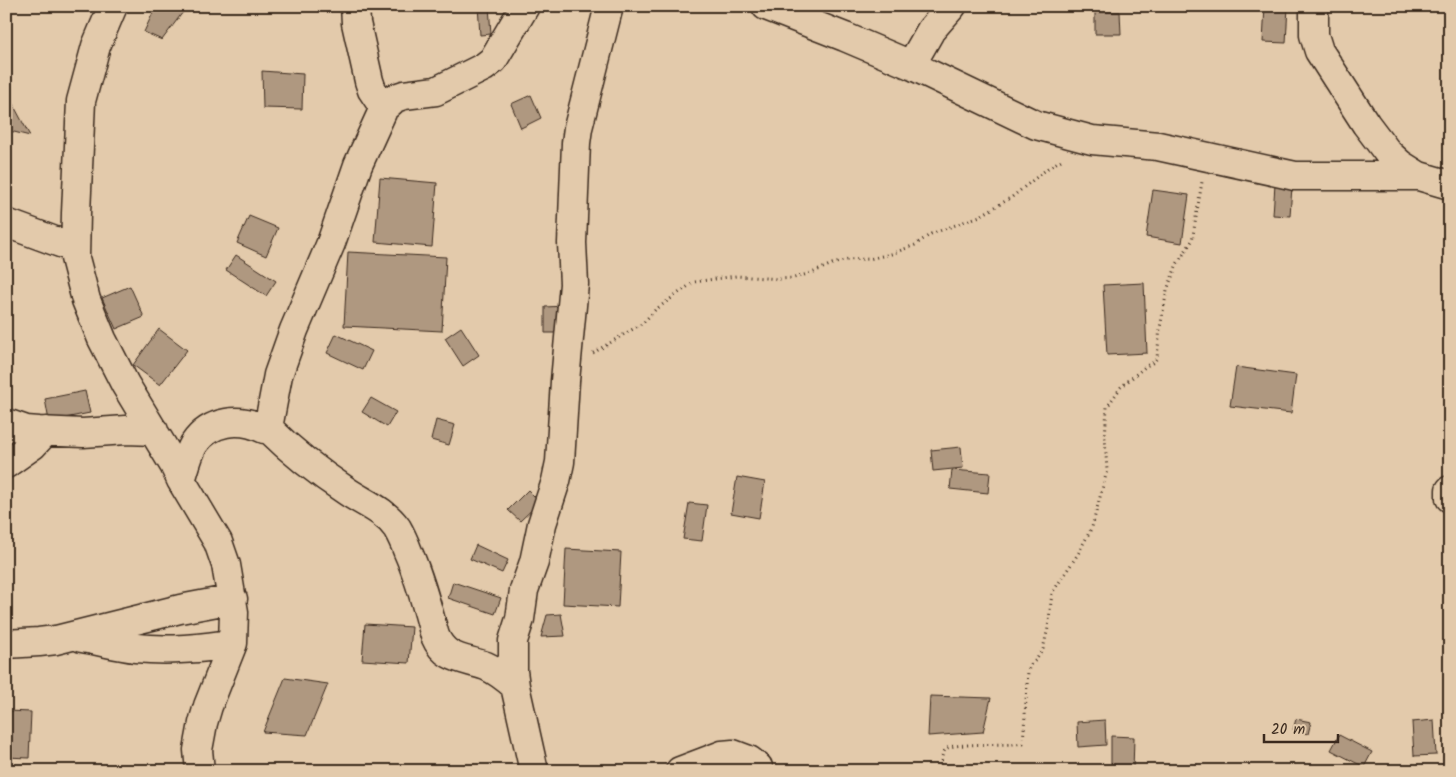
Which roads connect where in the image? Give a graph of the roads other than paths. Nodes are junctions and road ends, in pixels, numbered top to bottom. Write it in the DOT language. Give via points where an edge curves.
graph roads {
  1 [pos="113,6"];
  2 [pos="355,6"];
  3 [pos="525,6"];
  4 [pos="609,6"];
  5 [pos="766,6"];
  6 [pos="952,6"];
  7 [pos="1314,6"];
  8 [pos="911,65"];
  9 [pos="384,108"];
  10 [pos="1418,176"];
  11 [pos="1450,185"];
  12 [pos="6,223"];
  13 [pos="74,248"];
  14 [pos="6,423"];
  15 [pos="268,428"];
  16 [pos="46,431"];
  17 [pos="154,431"];
  18 [pos="6,464"];
  19 [pos="181,480"];
  20 [pos="1450,490"];
  21 [pos="1450,498"];
  22 [pos="233,599"];
  23 [pos="73,636"];
  24 [pos="233,643"];
  25 [pos="6,644"];
  26 [pos="515,686"];
  27 [pos="200,771"];
  28 [pos="534,771"];
  29 [pos="680,771"];
  30 [pos="759,771"];
  1 -- 13 [label="street" via="96,46 81,101"];
  2 -- 9 [label="street" via="369,81"];
  3 -- 9 [label="street" via="493,60 484,67 436,91 395,98"];
  4 -- 26 [label="street" via="578,128 572,243 574,284 560,462 513,641"];
  5 -- 8 [label="street"];
  6 -- 8 [label="street" via="931,30"];
  7 -- 10 [label="street" via="1314,35 1319,51 1388,153"];
  8 -- 10 [label="street" via="1036,126 1092,140 1158,146 1294,176"];
  9 -- 15 [label="street" via="358,165 331,242 294,330 278,375"];
  10 -- 11 [label="street"];
  12 -- 13 [label="street"];
  13 -- 17 [label="street" via="86,300 102,339"];
  14 -- 16 [label="street" via="26,430"];
  15 -- 19 [label="street" via="228,422 212,428 193,445"];
  15 -- 26 [label="street" via="291,451 382,513 397,529 417,573 438,644 452,656 494,670"];
  16 -- 17 [label="street"];
  16 -- 18 [label="street" via="33,445"];
  17 -- 19 [label="street"];
  19 -- 22 [label="street" via="218,542"];
  20 -- 21 [label="street"];
  22 -- 23 [label="street" via="152,615"];
  22 -- 24 [label="street"];
  23 -- 24 [label="street" via="134,648 207,647"];
  23 -- 25 [label="street"];
  24 -- 27 [label="street" via="203,722 198,750"];
  26 -- 28 [label="street"];
  29 -- 30 [label="street" via="733,754 749,760"];
}
